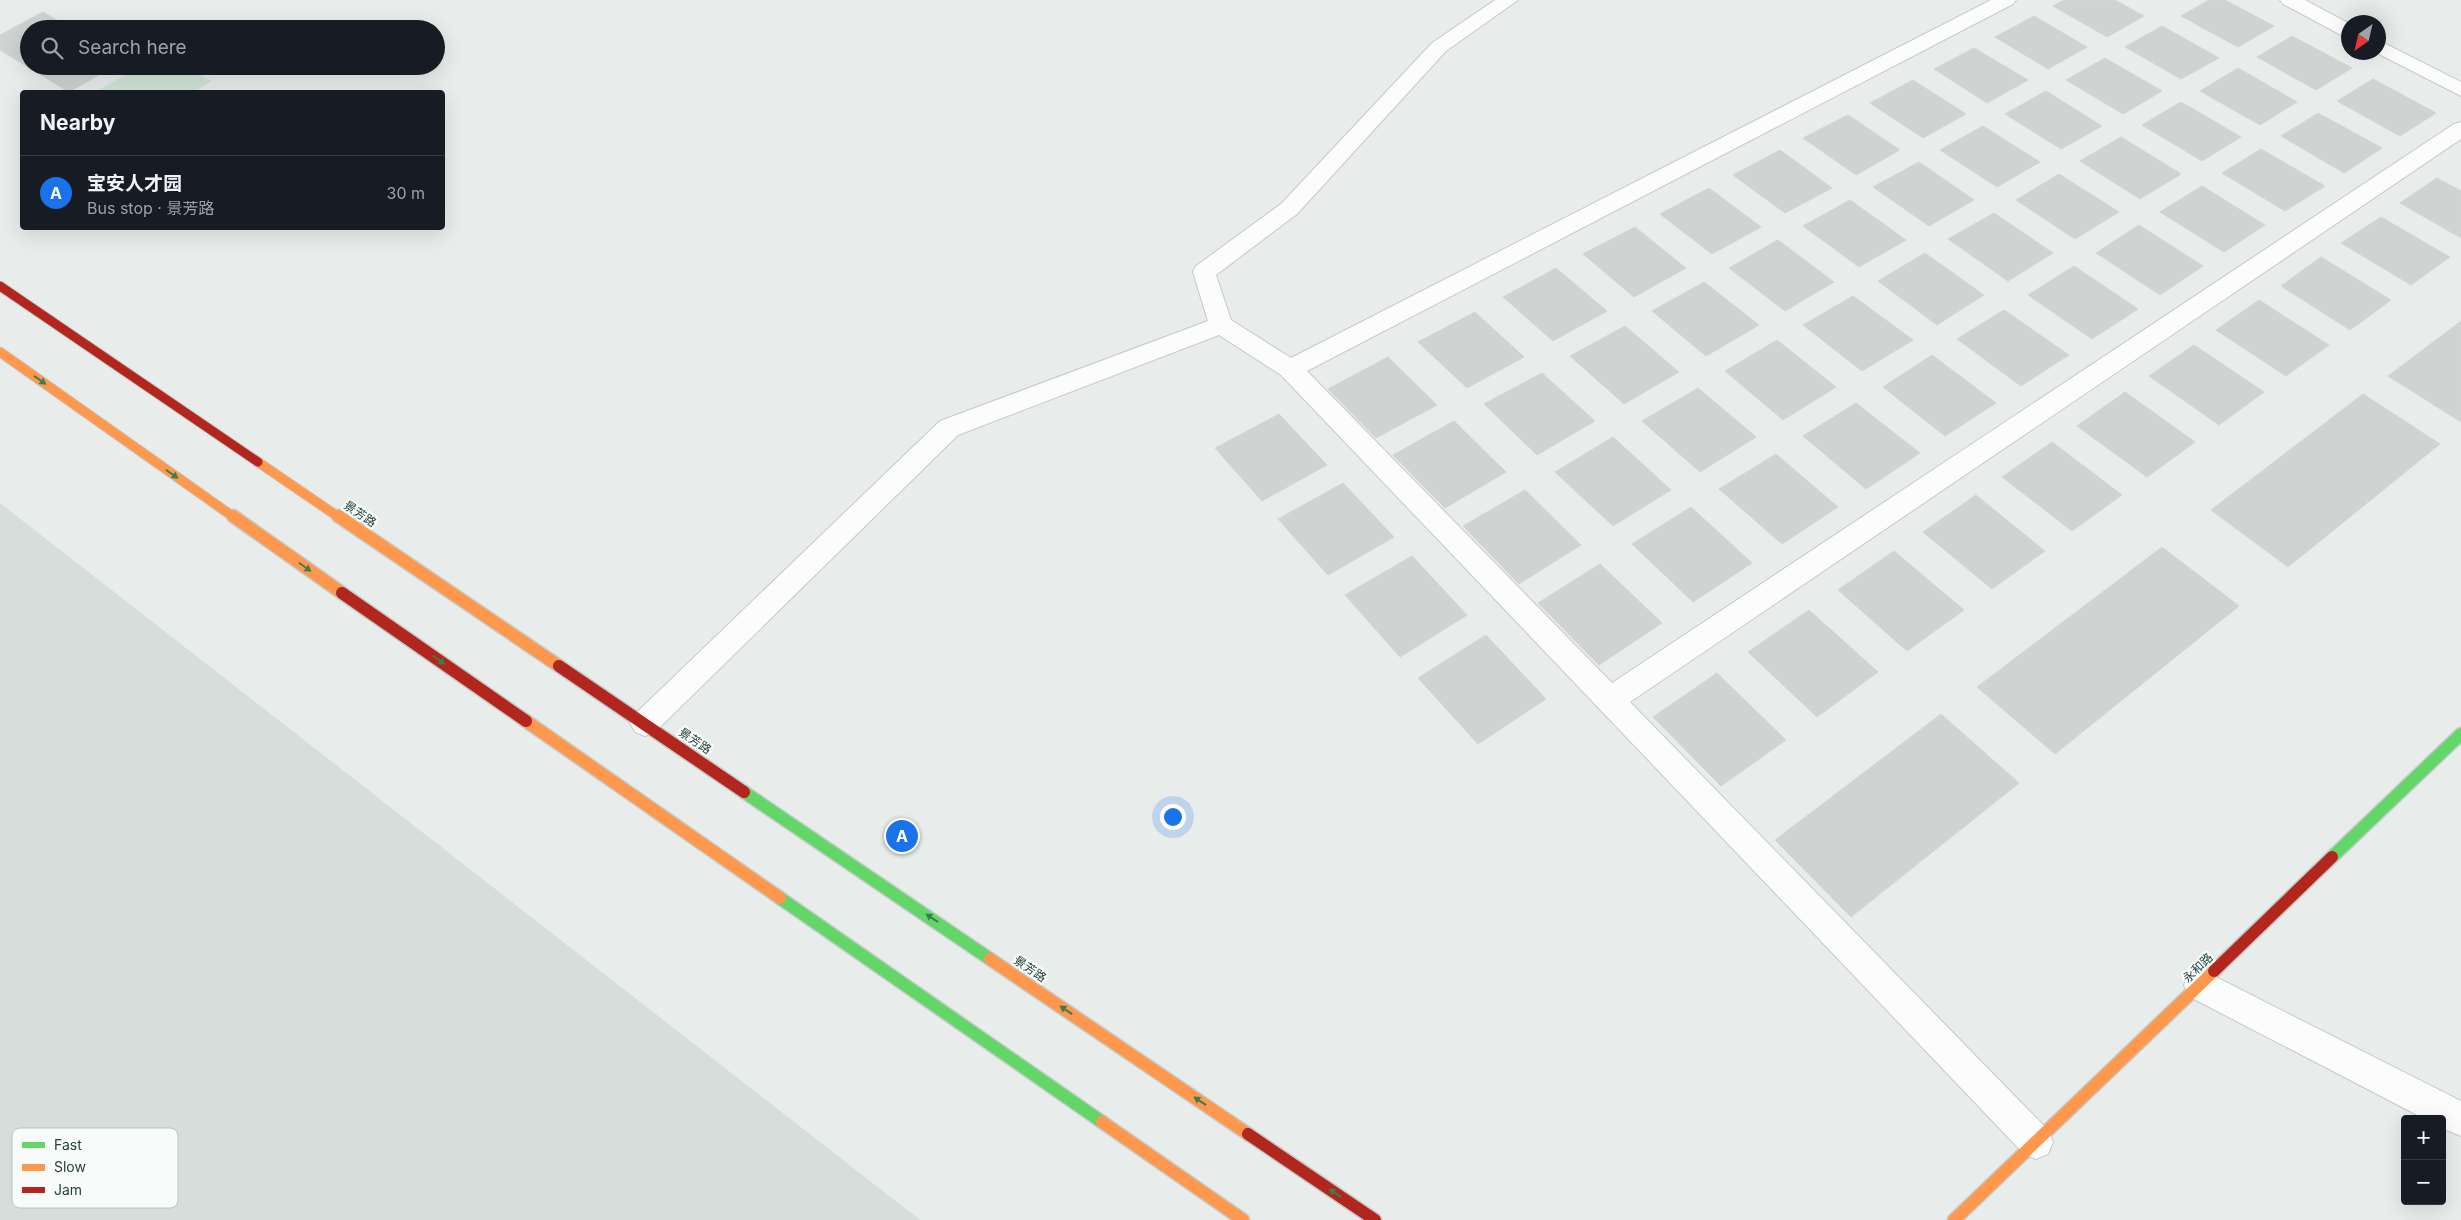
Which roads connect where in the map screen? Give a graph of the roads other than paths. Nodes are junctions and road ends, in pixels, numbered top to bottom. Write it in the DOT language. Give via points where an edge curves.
graph roads {
  1 [pos="1508,0"];
  2 [pos="2006,0"];
  3 [pos="2290,0"];
  4 [pos="2341,27"];
  5 [pos="2386,50"];
  6 [pos="2461,90"];
  7 [pos="2461,129"];
  8 [pos="0,286"];
  9 [pos="1220,325"];
  10 [pos="0,352"];
  11 [pos="1290,369"];
  12 [pos="1610,700"];
  13 [pos="645,723"];
  14 [pos="2461,734"];
  15 [pos="2200,985"];
  16 [pos="2461,1119"];
  17 [pos="2036,1142"];
  18 [pos="1243,1220"];
  19 [pos="1375,1220"];
  20 [pos="1954,1220"];
  1 -- 9 [label="street" via="1439,47 1289,209 1204,272"];
  2 -- 11 [label="street"];
  3 -- 4 [label="street"];
  5 -- 6 [label="street"];
  7 -- 12 [label="street"];
  8 -- 13 [label="street, 景芳路"];
  9 -- 11 [label="street"];
  9 -- 13 [label="street" via="949,428"];
  10 -- 18 [label="street, one-way"];
  11 -- 12 [label="street"];
  12 -- 17 [label="street"];
  19 -- 13 [label="street, 景芳路, one-way"];
  14 -- 15 [label="street, 永和路"];
  15 -- 16 [label="street"];
  15 -- 17 [label="street, 永和路"];
  17 -- 20 [label="street, 永和路"];
}
